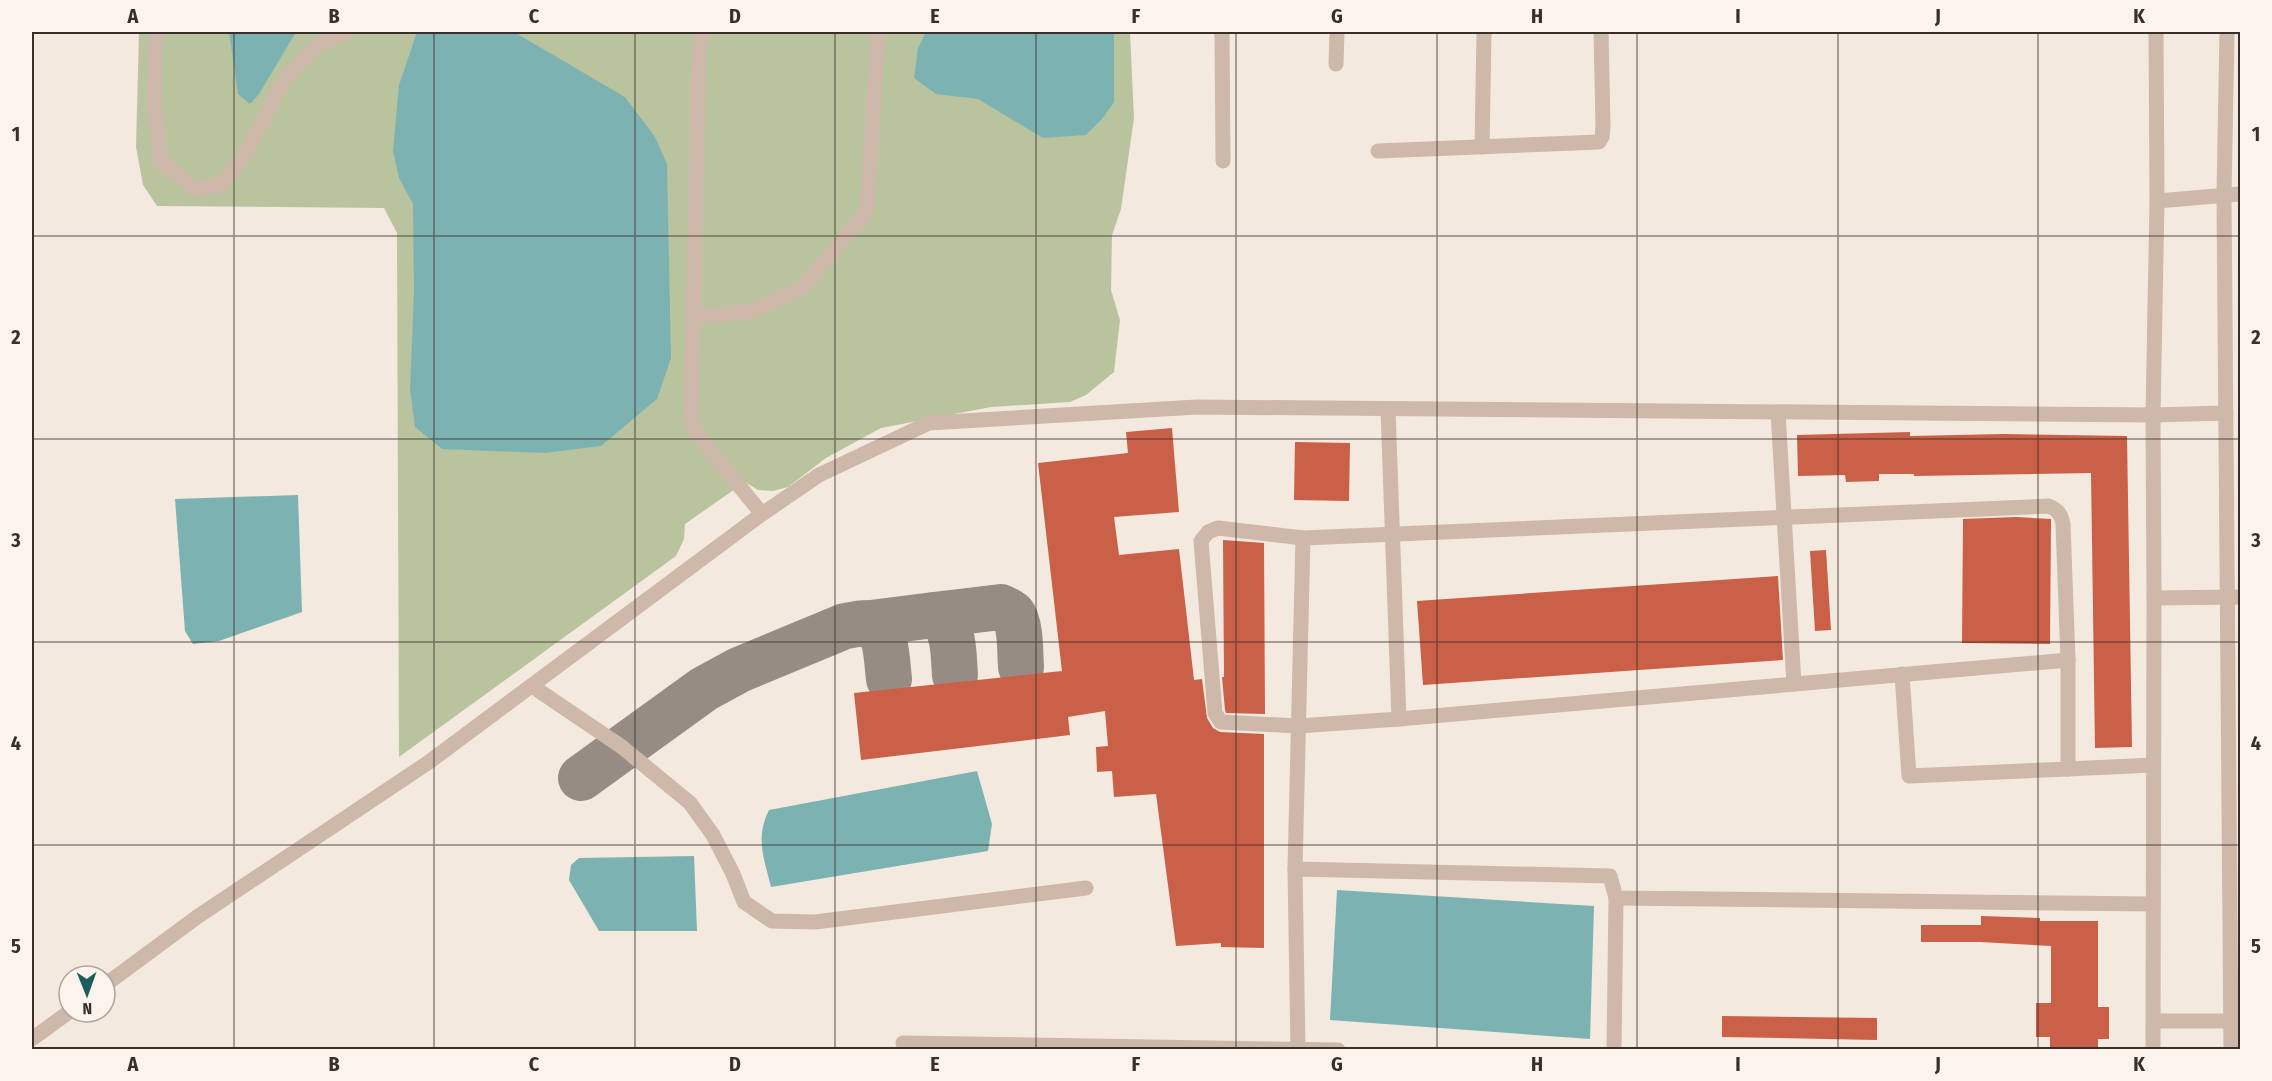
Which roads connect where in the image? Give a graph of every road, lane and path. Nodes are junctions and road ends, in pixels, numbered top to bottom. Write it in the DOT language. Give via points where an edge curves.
graph roads {
  1 [pos="156,32"];
  2 [pos="347,32"];
  3 [pos="702,32"];
  4 [pos="878,32"];
  5 [pos="1222,32"];
  6 [pos="1336,32"];
  7 [pos="1484,32"];
  8 [pos="1601,32"];
  9 [pos="2156,32"];
  10 [pos="2227,32"];
  11 [pos="1336,64"];
  12 [pos="1482,147"];
  13 [pos="1378,151"];
  14 [pos="1223,161"];
  15 [pos="2241,194"];
  16 [pos="2224,195"];
  17 [pos="2157,201"];
  18 [pos="694,317"];
  19 [pos="1388,409"];
  20 [pos="1778,412"];
  21 [pos="2226,413"];
  22 [pos="2153,415"];
  23 [pos="762,514"];
  24 [pos="1783,518"];
  25 [pos="1393,535"];
  26 [pos="1304,538"];
  27 [pos="2154,597"];
  28 [pos="2234,597"];
  29 [pos="2067,660"];
  30 [pos="1902,674"];
  31 [pos="1794,684"];
  32 [pos="532,686"];
  33 [pos="1399,719"];
  34 [pos="1298,726"];
  35 [pos="2153,765"];
  36 [pos="2068,769"];
  37 [pos="1295,868"];
  38 [pos="1086,888"];
  39 [pos="1616,898"];
  40 [pos="2154,904"];
  41 [pos="117,976"];
  42 [pos="57,1021"];
  43 [pos="2154,1021"];
  44 [pos="2235,1021"];
  45 [pos="32,1039"];
  46 [pos="903,1043"];
  47 [pos="997,1047"];
  48 [pos="1298,1049"];
  49 [pos="1338,1050"];
  50 [pos="1614,1050"];
  51 [pos="2153,1050"];
  52 [pos="2231,1050"];
  1 -- 2 [label="street" via="154,102 161,161 195,189 222,184 286,77 320,44"];
  3 -- 18 [label="street"];
  4 -- 18 [label="street" via="867,211 802,288 751,311"];
  5 -- 14 [label="street"];
  6 -- 11 [label="street"];
  7 -- 12 [label="street"];
  8 -- 12 [label="street" via="1599,141"];
  9 -- 17 [label="street"];
  10 -- 16 [label="street"];
  12 -- 13 [label="street"];
  15 -- 16 [label="street"];
  16 -- 17 [label="street"];
  16 -- 21 [label="street"];
  17 -- 22 [label="street"];
  18 -- 23 [label="street" via="693,428"];
  19 -- 20 [label="street"];
  19 -- 23 [label="street" via="1197,407 929,423 819,475"];
  19 -- 25 [label="street"];
  20 -- 22 [label="street"];
  20 -- 24 [label="street"];
  21 -- 22 [label="street"];
  21 -- 28 [label="street"];
  22 -- 27 [label="street"];
  23 -- 32 [label="street"];
  24 -- 25 [label="street"];
  24 -- 29 [label="street" via="2049,506 2056,509 2063,524"];
  24 -- 31 [label="street"];
  25 -- 26 [label="street"];
  25 -- 33 [label="street"];
  26 -- 34 [label="street"];
  26 -- 34 [label="street" via="1218,528 1201,541 1217,719"];
  27 -- 28 [label="street"];
  27 -- 35 [label="street"];
  28 -- 44 [label="street"];
  29 -- 30 [label="street"];
  29 -- 36 [label="street"];
  30 -- 31 [label="street"];
  30 -- 36 [label="street" via="1909,776"];
  31 -- 33 [label="street"];
  32 -- 38 [label="street" via="622,747 690,803 713,835 744,902 772,921 815,921"];
  32 -- 41 [label="street" via="429,762 197,917"];
  33 -- 34 [label="street"];
  34 -- 37 [label="street"];
  35 -- 36 [label="street"];
  35 -- 40 [label="street"];
  37 -- 39 [label="street" via="1610,876"];
  37 -- 48 [label="street"];
  39 -- 40 [label="street"];
  39 -- 50 [label="street"];
  40 -- 43 [label="street"];
  42 -- 45 [label="street"];
  43 -- 44 [label="street"];
  43 -- 51 [label="street"];
  44 -- 52 [label="street"];
  46 -- 47 [label="street"];
  47 -- 48 [label="street"];
  48 -- 49 [label="street"];
}
